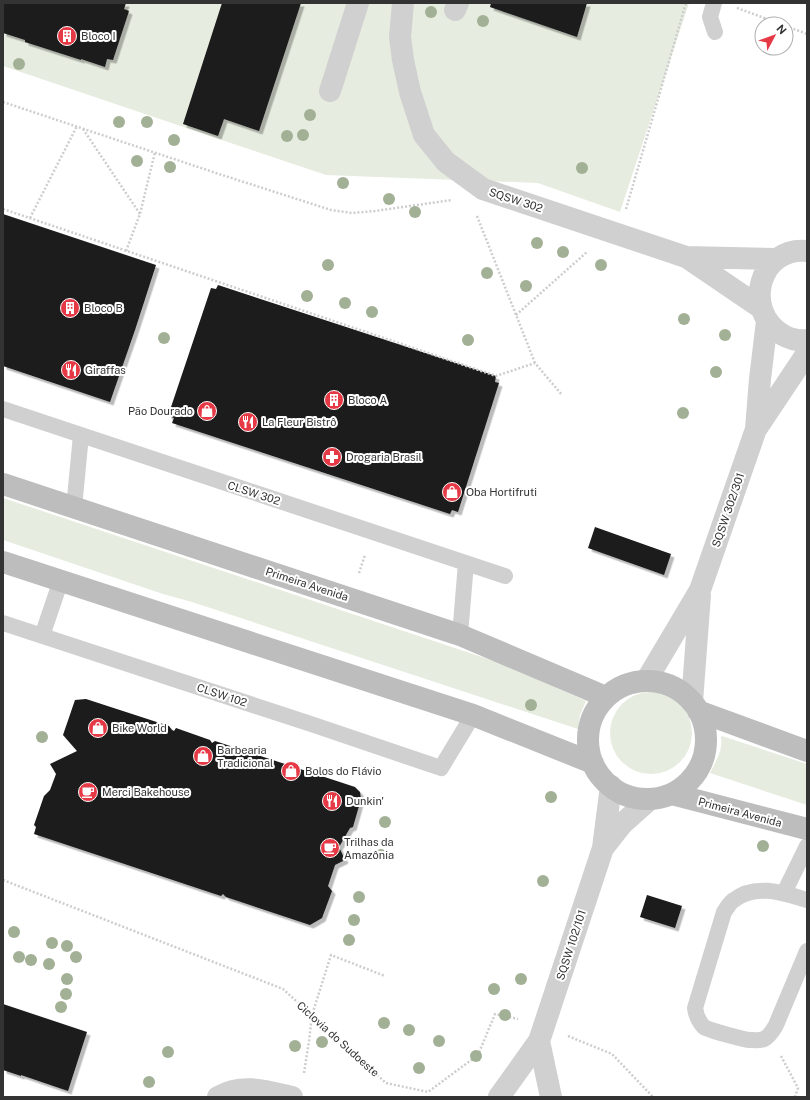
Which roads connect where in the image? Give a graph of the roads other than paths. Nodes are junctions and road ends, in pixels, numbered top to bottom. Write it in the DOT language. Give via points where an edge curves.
graph roads {
  1 [pos="358,3"];
  2 [pos="403,3"];
  3 [pos="714,3"];
  4 [pos="715,32"];
  5 [pos="330,91"];
  6 [pos="807,251"];
  7 [pos="686,257"];
  8 [pos="777,259"];
  9 [pos="764,314"];
  10 [pos="807,340"];
  11 [pos="807,353"];
  12 [pos="3,409"];
  13 [pos="756,429"];
  14 [pos="81,435"];
  15 [pos="3,484"];
  16 [pos="74,508"];
  17 [pos="3,562"];
  18 [pos="466,563"];
  19 [pos="505,576"];
  20 [pos="61,580"];
  21 [pos="700,590"];
  22 [pos="3,623"];
  23 [pos="460,635"];
  24 [pos="42,636"];
  25 [pos="646,681"];
  26 [pos="606,697"];
  27 [pos="695,707"];
  28 [pos="473,715"];
  29 [pos="807,751"];
  30 [pos="593,763"];
  31 [pos="611,786"];
  32 [pos="672,794"];
  33 [pos="650,799"];
  34 [pos="807,829"];
  35 [pos="807,846"];
  36 [pos="603,848"];
  37 [pos="784,893"];
  38 [pos="807,900"];
  39 [pos="807,951"];
  40 [pos="541,1033"];
  41 [pos="218,1097"];
  42 [pos="292,1097"];
  43 [pos="499,1097"];
  44 [pos="551,1097"];
  1 -- 5 [label="street"];
  2 -- 7 [label="street, SQSW 302" via="400,37 402,60 424,135 476,193"];
  3 -- 4 [label="lane" via="710,17"];
  6 -- 8 [label="street" via="789,253"];
  7 -- 8 [label="street, SQSW 302"];
  7 -- 9 [label="street, SQSW 302"];
  8 -- 9 [label="street, SQSW 302/301" via="761,281 759,294"];
  9 -- 10 [label="street, SQSW 302" via="777,331 789,338"];
  9 -- 13 [label="street, SQSW 302/301"];
  11 -- 13 [label="street, SQSW 302/301"];
  12 -- 14 [label="lane, CLSW 302"];
  13 -- 21 [label="street, SQSW 302/301"];
  14 -- 16 [label="lane"];
  14 -- 18 [label="lane, CLSW 302"];
  15 -- 16 [label="main road, Primeira Avenida"];
  16 -- 23 [label="main road, Primeira Avenida"];
  17 -- 20 [label="main road"];
  18 -- 19 [label="lane, CLSW 302"];
  18 -- 23 [label="lane"];
  20 -- 24 [label="lane"];
  20 -- 28 [label="main road"];
  21 -- 25 [label="street, SQSW 302/301"];
  21 -- 27 [label="street, SQSW 302/301"];
  22 -- 24 [label="lane, CLSW 102"];
  23 -- 26 [label="main road, Primeira Avenida"];
  24 -- 28 [label="lane, CLSW 102" via="441,768"];
  25 -- 26 [label="main road" via="631,683"];
  25 -- 27 [label="main road" via="672,687"];
  26 -- 30 [label="main road" via="597,708 588,735"];
  27 -- 29 [label="main road"];
  27 -- 32 [label="main road" via="705,729 706,749 700,767 688,783"];
  28 -- 30 [label="main road"];
  30 -- 31 [label="main road" via="600,776"];
  31 -- 33 [label="main road" via="629,796"];
  31 -- 36 [label="street, SQSW 102/101"];
  32 -- 33 [label="main road"];
  32 -- 34 [label="main road, Primeira Avenida"];
  33 -- 36 [label="street, SQSW 102/101" via="622,824"];
  35 -- 37 [label="lane"];
  36 -- 40 [label="street, SQSW 102/101"];
  37 -- 38 [label="lane"];
  37 -- 39 [label="lane" via="746,893 733,900 724,912 695,1008 700,1022 705,1028 747,1040 764,1039 776,1025"];
  40 -- 43 [label="street, SQSW 102/101"];
  40 -- 44 [label="street"];
  41 -- 42 [label="street" via="246,1088"];
}
